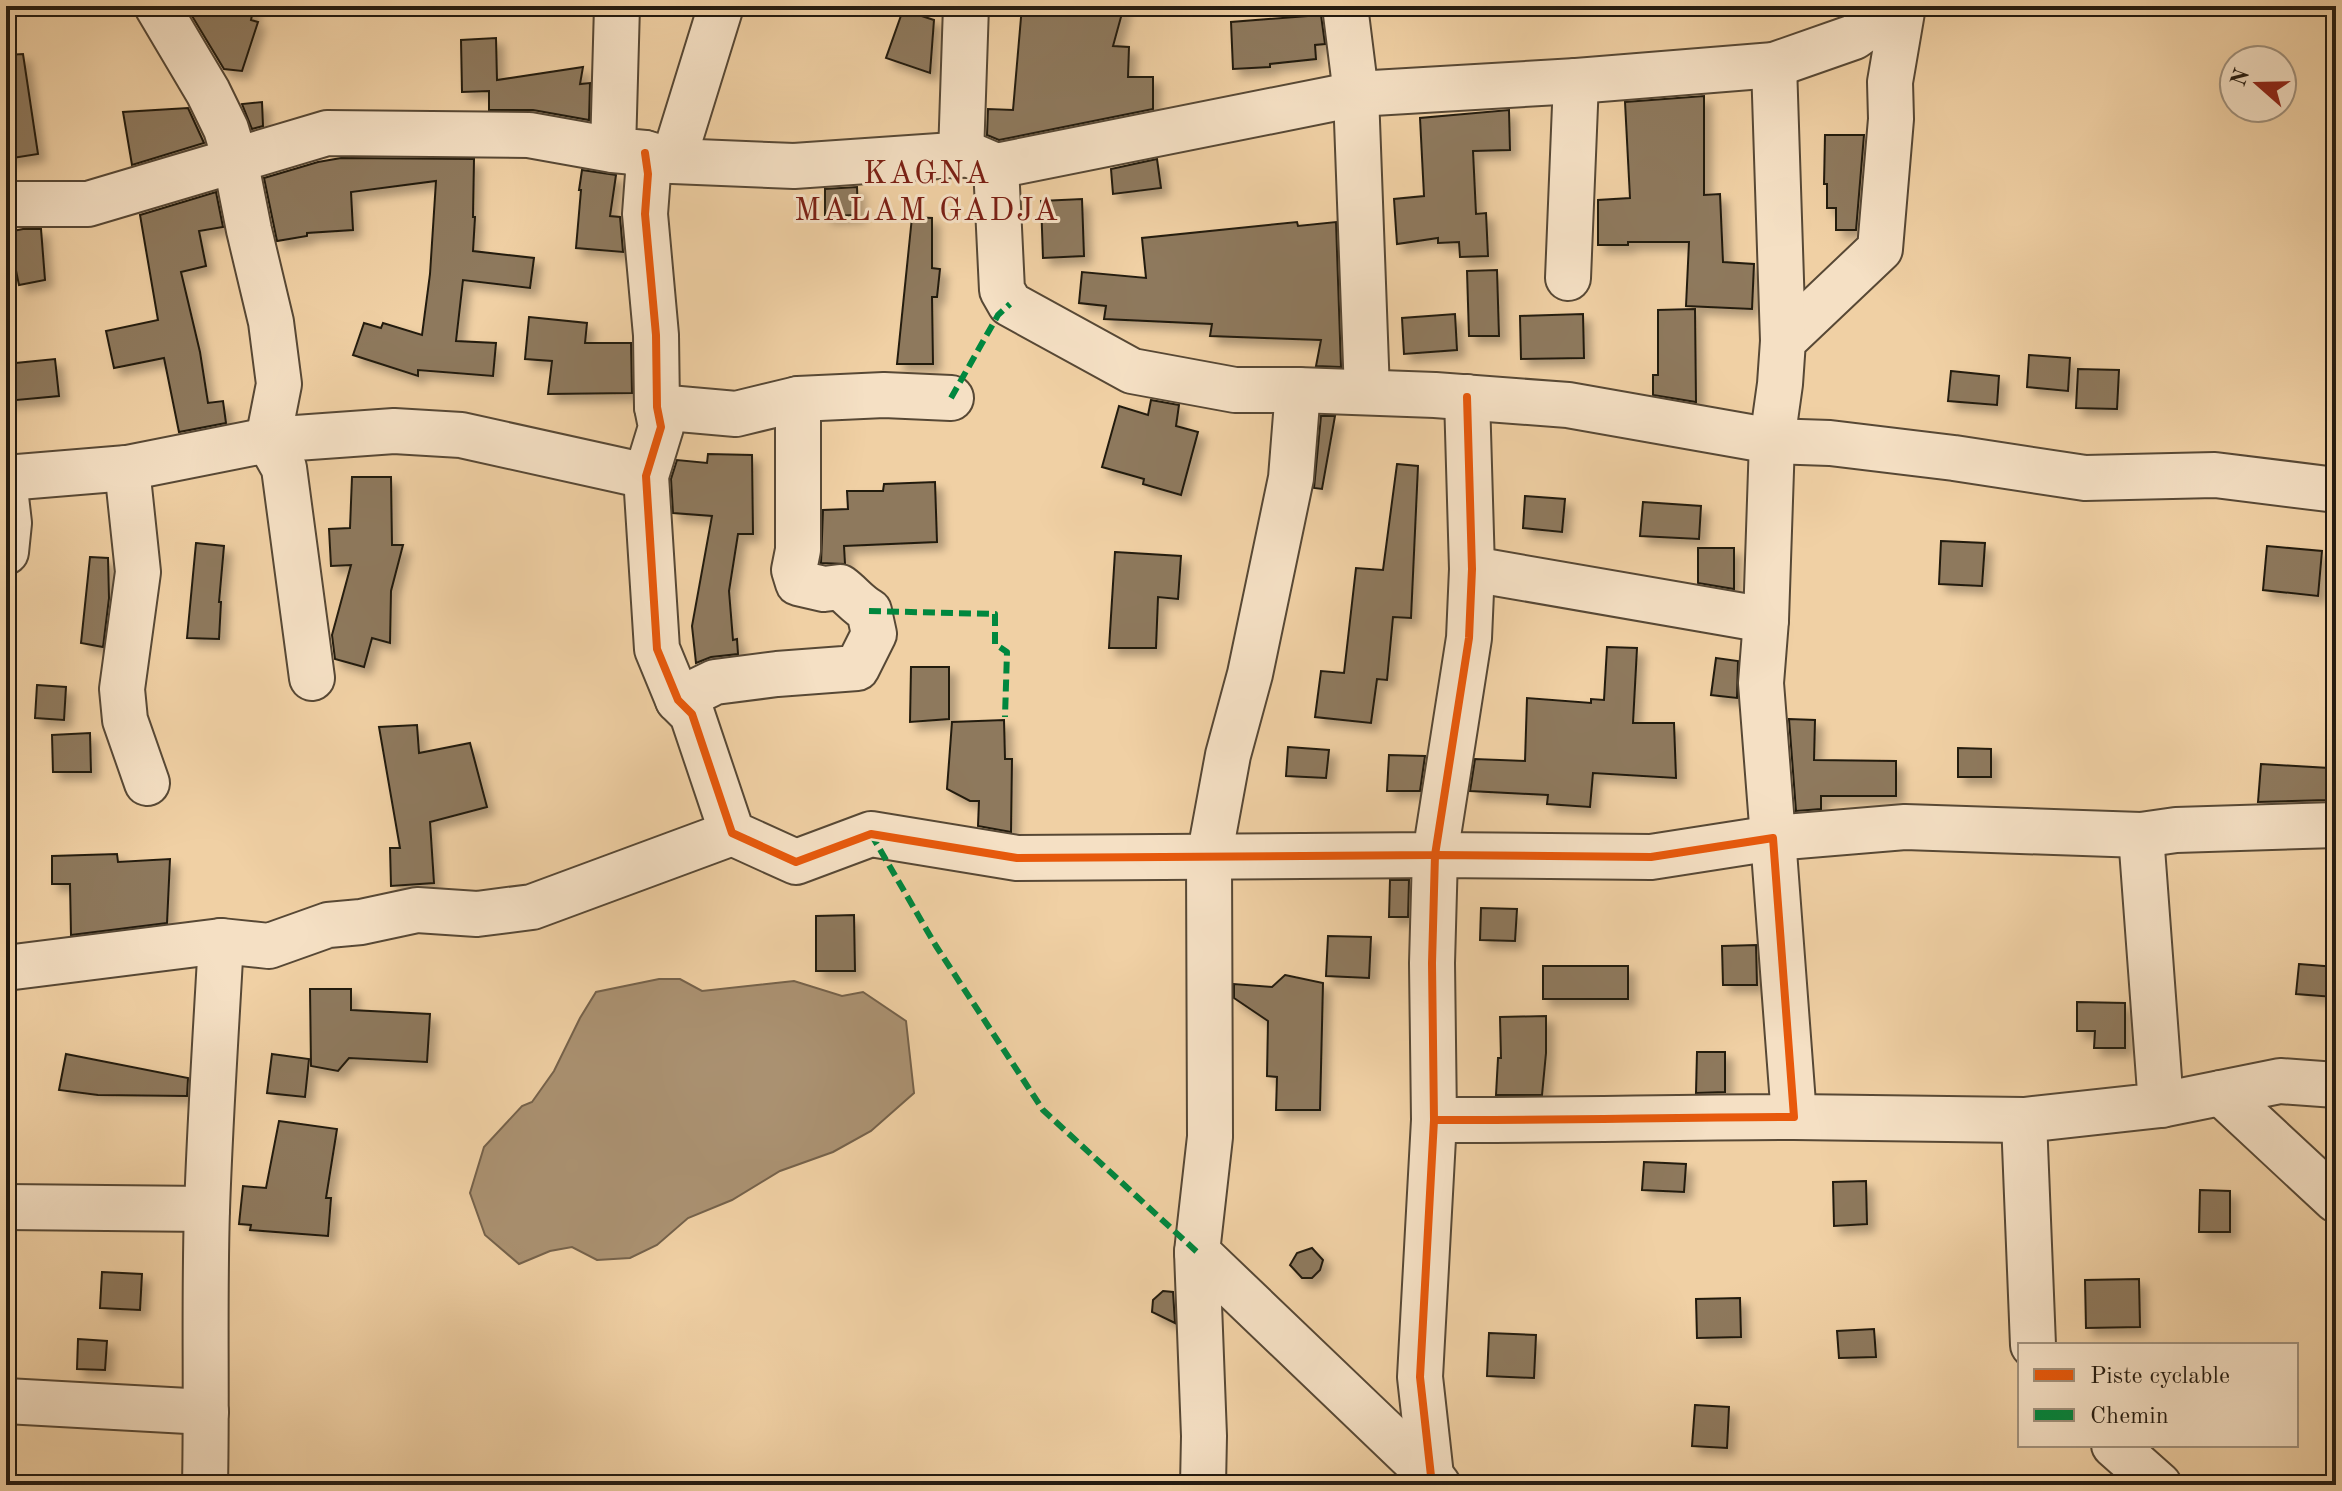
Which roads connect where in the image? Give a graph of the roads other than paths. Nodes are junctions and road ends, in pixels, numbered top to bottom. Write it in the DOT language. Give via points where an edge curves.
graph roads {
  1 [pos="157,6"];
  2 [pos="617,6"];
  3 [pos="721,6"];
  4 [pos="966,6"];
  5 [pos="1345,6"];
  6 [pos="1900,6"];
  7 [pos="1774,65"];
  8 [pos="1576,81"];
  9 [pos="1356,94"];
  10 [pos="644,155"];
  11 [pos="235,159"];
  12 [pos="978,160"];
  13 [pos="6,204"];
  14 [pos="1568,278"];
  15 [pos="1783,341"];
  16 [pos="1298,390"];
  17 [pos="1367,392"];
  18 [pos="1467,397"];
  19 [pos="951,398"];
  20 [pos="798,399"];
  21 [pos="657,407"];
  22 [pos="268,440"];
  23 [pos="1772,441"];
  24 [pos="127,468"];
  25 [pos="646,476"];
  26 [pos="6,478"];
  27 [pos="2336,490"];
  28 [pos="6,497"];
  29 [pos="6,552"];
  30 [pos="1472,569"];
  31 [pos="1766,620"];
  32 [pos="312,678"];
  33 [pos="678,700"];
  34 [pos="147,783"];
  35 [pos="2336,825"];
  36 [pos="732,833"];
  37 [pos="2141,835"];
  38 [pos="1773,838"];
  39 [pos="1435,855"];
  40 [pos="1209,858"];
  41 [pos="221,941"];
  42 [pos="6,968"];
  43 [pos="2336,1085"];
  44 [pos="2221,1093"];
  45 [pos="2161,1105"];
  46 [pos="1794,1117"];
  47 [pos="1434,1120"];
  48 [pos="2024,1120"];
  49 [pos="2336,1200"];
  50 [pos="6,1207"];
  51 [pos="207,1209"];
  52 [pos="1197,1252"];
  53 [pos="2033,1343"];
  54 [pos="6,1401"];
  55 [pos="206,1412"];
  56 [pos="2116,1447"];
  57 [pos="1435,1481"];
  58 [pos="205,1485"];
  59 [pos="1203,1485"];
  60 [pos="2159,1485"];
  1 -- 11 [label="street" via="208,92"];
  2 -- 10 [label="street" via="616,107"];
  3 -- 10 [label="street"];
  4 -- 12 [label="street"];
  5 -- 9 [label="street"];
  6 -- 7 [label="street" via="1854,37"];
  6 -- 15 [label="street" via="1880,249"];
  7 -- 8 [label="street"];
  7 -- 15 [label="street"];
  8 -- 9 [label="street"];
  8 -- 14 [label="street"];
  9 -- 12 [label="street"];
  9 -- 17 [label="street"];
  10 -- 11 [label="street" via="529,135 327,133"];
  10 -- 12 [label="street" via="794,166"];
  10 -- 21 [label="street"];
  11 -- 13 [label="street" via="88,204"];
  11 -- 22 [label="street" via="271,322 279,384"];
  12 -- 16 [label="street" via="1002,290 1010,304 1132,371 1235,390"];
  15 -- 23 [label="street"];
  16 -- 17 [label="street"];
  16 -- 40 [label="street" via="1291,478"];
  17 -- 18 [label="street"];
  18 -- 23 [label="street" via="1568,405"];
  18 -- 30 [label="street"];
  19 -- 20 [label="street"];
  20 -- 21 [label="street" via="736,414"];
  20 -- 33 [label="street" via="798,583 840,587 869,611 874,634 857,668 715,682"];
  21 -- 25 [label="street" via="661,427"];
  22 -- 24 [label="street"];
  22 -- 25 [label="street" via="394,431 461,435"];
  22 -- 32 [label="street" via="284,468"];
  23 -- 27 [label="street" via="1845,444 2085,478 2215,475"];
  23 -- 31 [label="street"];
  24 -- 26 [label="street"];
  24 -- 34 [label="street" via="138,572 122,689 125,720"];
  25 -- 33 [label="street" via="657,649"];
  28 -- 29 [label="street"];
  30 -- 31 [label="street"];
  30 -- 39 [label="street" via="1469,638"];
  31 -- 38 [label="street" via="1761,683"];
  33 -- 36 [label="street" via="692,714"];
  35 -- 37 [label="street"];
  36 -- 40 [label="street" via="796,862 871,834 1017,858"];
  36 -- 41 [label="street" via="532,907 477,914 417,910 328,925 269,946"];
  37 -- 38 [label="street" via="1905,827"];
  37 -- 45 [label="street"];
  38 -- 39 [label="street" via="1651,857"];
  38 -- 46 [label="street"];
  39 -- 40 [label="street"];
  39 -- 47 [label="street"];
  40 -- 52 [label="street" via="1210,1137"];
  41 -- 42 [label="street"];
  41 -- 51 [label="street"];
  43 -- 44 [label="street" via="2280,1081"];
  44 -- 45 [label="street"];
  44 -- 49 [label="street"];
  45 -- 48 [label="street"];
  46 -- 47 [label="street"];
  46 -- 48 [label="street"];
  47 -- 57 [label="street" via="1420,1377"];
  48 -- 53 [label="street"];
  50 -- 51 [label="street"];
  51 -- 55 [label="street"];
  52 -- 57 [label="street"];
  52 -- 59 [label="street"];
  54 -- 55 [label="street"];
  55 -- 58 [label="street"];
  56 -- 60 [label="street"];
}
